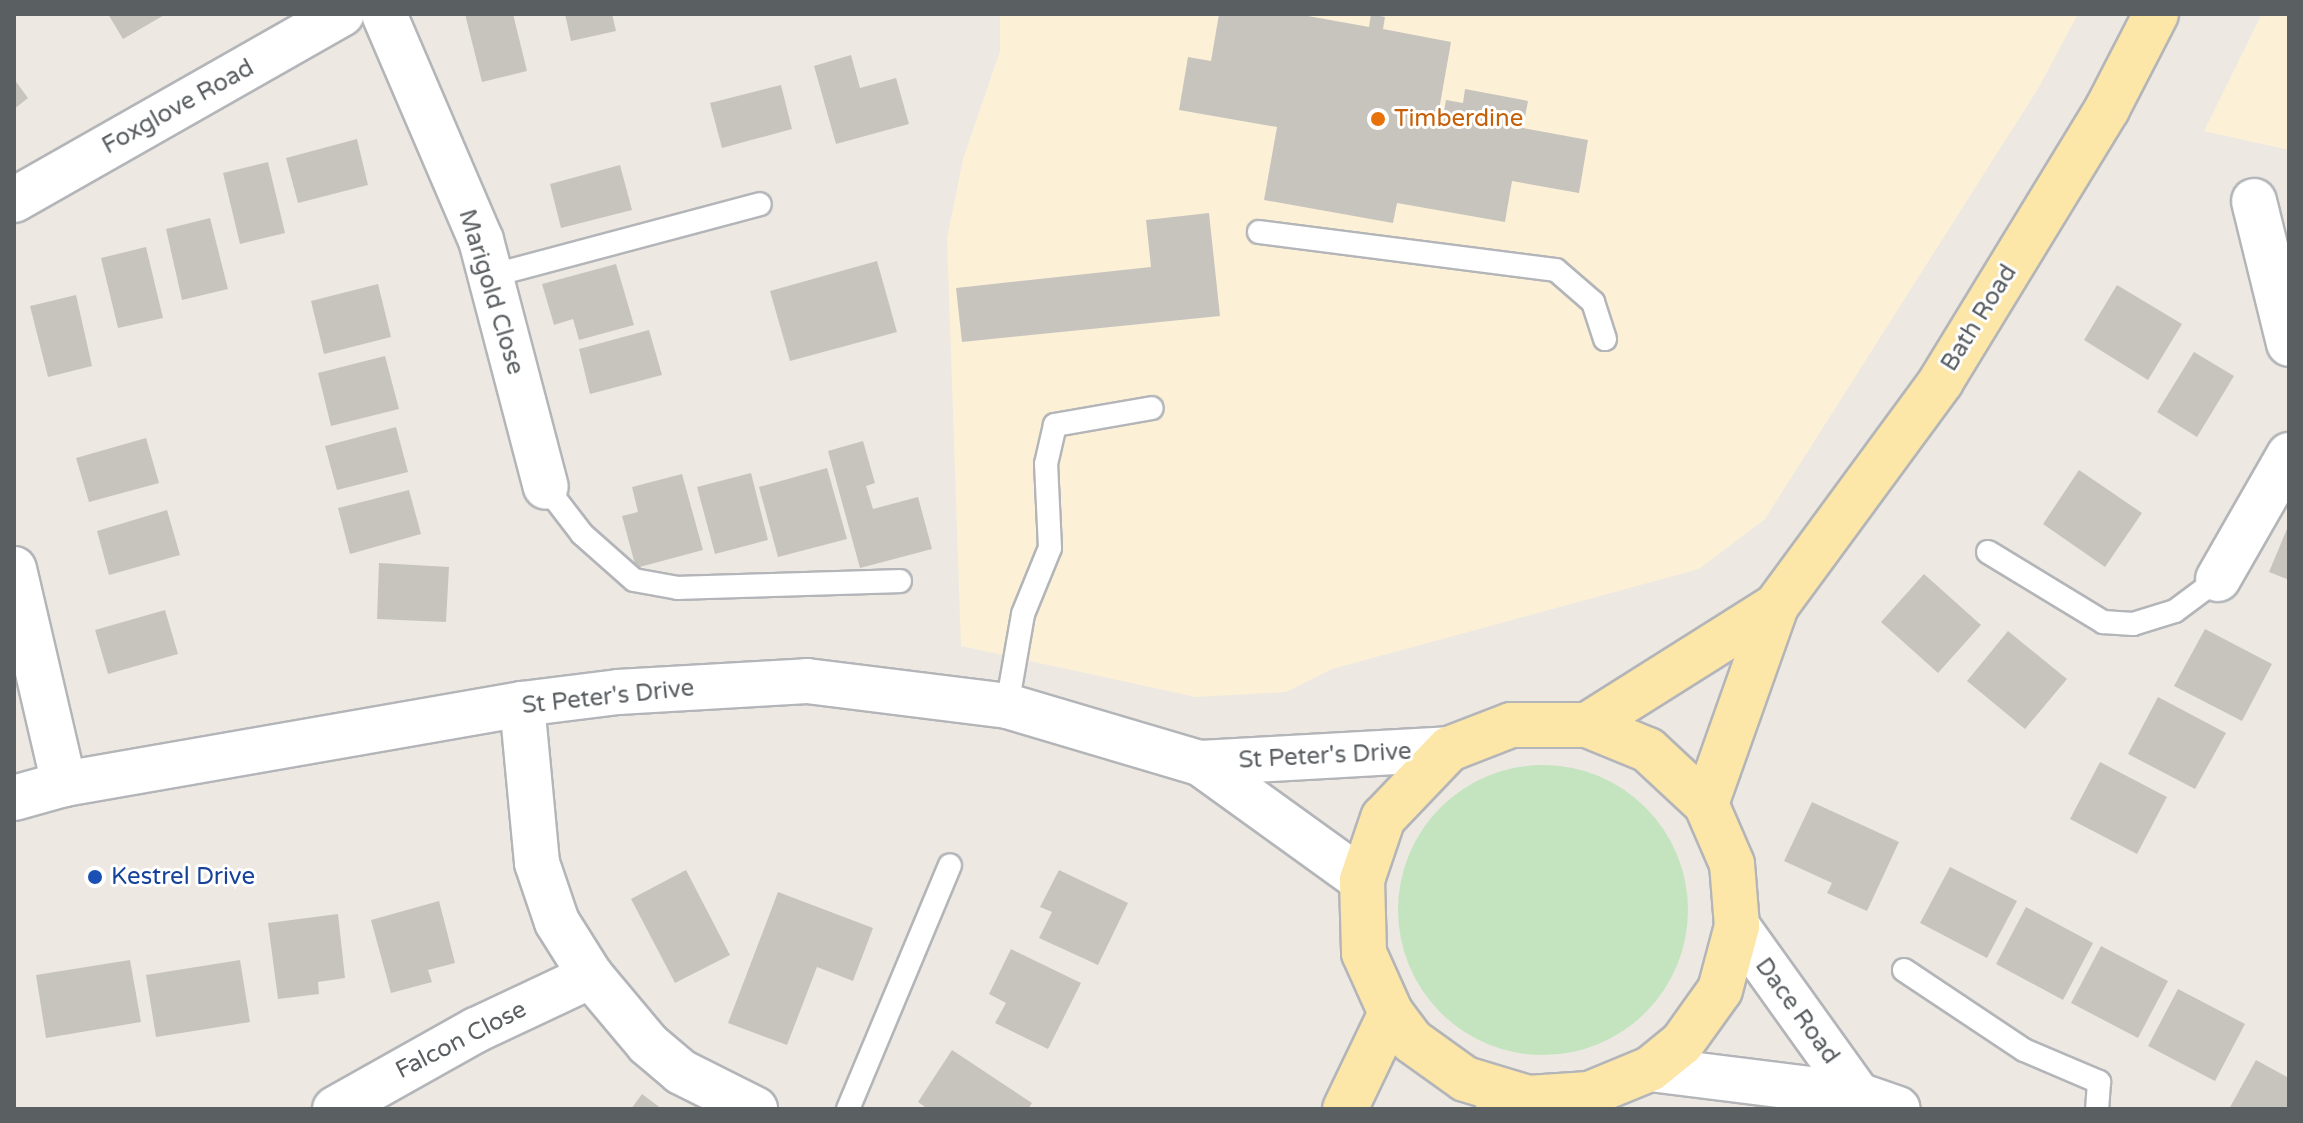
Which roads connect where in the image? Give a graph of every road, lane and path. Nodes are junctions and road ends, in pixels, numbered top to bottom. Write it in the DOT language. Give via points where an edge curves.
graph roads {
  1 [pos="342,14"];
  2 [pos="384,14"];
  3 [pos="2156,14"];
  4 [pos="14,200"];
  5 [pos="2254,201"];
  6 [pos="760,204"];
  7 [pos="1259,232"];
  8 [pos="490,276"];
  9 [pos="1605,339"];
  10 [pos="2289,344"];
  11 [pos="1152,408"];
  12 [pos="2289,455"];
  13 [pos="546,487"];
  14 [pos="1988,552"];
  15 [pos="14,569"];
  16 [pos="2218,579"];
  17 [pos="900,581"];
  18 [pos="1776,606"];
  19 [pos="522,704"];
  20 [pos="1007,706"];
  21 [pos="1587,725"];
  22 [pos="1449,749"];
  23 [pos="1200,763"];
  24 [pos="64,784"];
  25 [pos="14,798"];
  26 [pos="1706,804"];
  27 [pos="950,865"];
  28 [pos="1362,880"];
  29 [pos="1737,926"];
  30 [pos="1904,970"];
  31 [pos="591,976"];
  32 [pos="1391,1013"];
  33 [pos="1650,1069"];
  34 [pos="1858,1095"];
  35 [pos="1513,1103"];
  36 [pos="335,1109"];
  37 [pos="755,1109"];
  38 [pos="848,1109"];
  39 [pos="1345,1109"];
  40 [pos="1898,1109"];
  41 [pos="2097,1109"];
  1 -- 4 [label="street, Foxglove Road"];
  2 -- 8 [label="street, Marigold Close" via="481,240"];
  3 -- 18 [label="main road, Bath Road" via="2107,109 1941,381"];
  5 -- 10 [label="street"];
  6 -- 8 [label="lane"];
  7 -- 9 [label="lane" via="1556,270 1593,302"];
  8 -- 13 [label="street, Marigold Close"];
  11 -- 20 [label="lane" via="1055,425 1046,464 1050,548 1023,614"];
  12 -- 16 [label="street"];
  13 -- 17 [label="lane" via="582,534 634,580 678,588"];
  14 -- 16 [label="lane" via="2103,622 2133,624 2175,611"];
  15 -- 24 [label="street"];
  18 -- 21 [label="main road, Bath Road"];
  18 -- 26 [label="main road, Bath Road"];
  19 -- 20 [label="street, St Peter's Drive" via="618,692 807,681"];
  19 -- 24 [label="street, St Peter's Drive"];
  19 -- 31 [label="street" via="537,863 557,922"];
  20 -- 23 [label="street, St Peter's Drive"];
  21 -- 22 [label="main road" via="1511,725"];
  21 -- 26 [label="main road" via="1648,750"];
  22 -- 23 [label="street, St Peter's Drive"];
  22 -- 28 [label="main road" via="1383,818"];
  23 -- 28 [label="street, St Peter's Drive"];
  24 -- 25 [label="street, St Peter's Drive"];
  26 -- 29 [label="main road" via="1732,864"];
  27 -- 38 [label="lane"];
  28 -- 32 [label="main road" via="1364,953"];
  29 -- 33 [label="main road" via="1720,990 1682,1043"];
  29 -- 34 [label="street, Dace Road"];
  30 -- 41 [label="lane" via="2024,1050 2099,1082"];
  31 -- 36 [label="street, Falcon Close" via="476,1030"];
  31 -- 37 [label="street" via="648,1044 681,1072"];
  32 -- 35 [label="main road" via="1412,1041 1465,1079"];
  32 -- 39 [label="main road"];
  33 -- 34 [label="street, Dace Road"];
  33 -- 35 [label="main road" via="1589,1094"];
  34 -- 40 [label="street, Dace Road"];
}
